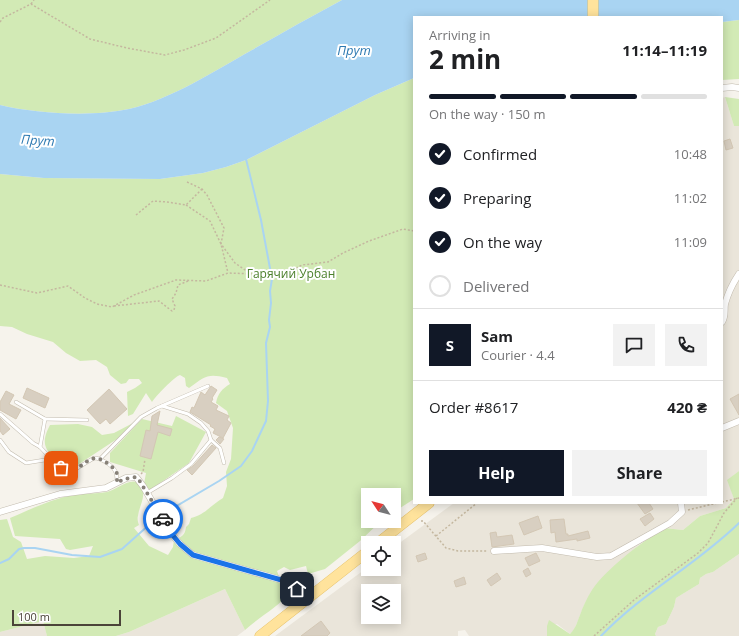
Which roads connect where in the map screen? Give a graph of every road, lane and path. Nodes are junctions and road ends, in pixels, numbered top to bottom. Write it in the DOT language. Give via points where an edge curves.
graph roads {
  1 [pos="34,0"];
  2 [pos="270,0"];
  3 [pos="593,0"];
  4 [pos="31,4"];
  5 [pos="592,16"];
  6 [pos="1,18"];
  7 [pos="0,22"];
  8 [pos="723,88"];
  9 [pos="739,88"];
  10 [pos="188,182"];
  11 [pos="202,189"];
  12 [pos="186,205"];
  13 [pos="136,215"];
  14 [pos="413,231"];
  15 [pos="221,244"];
  16 [pos="228,273"];
  17 [pos="251,274"];
  18 [pos="739,274"];
  19 [pos="190,280"];
  20 [pos="0,285"];
  21 [pos="723,303"];
  22 [pos="112,307"];
  23 [pos="723,321"];
  24 [pos="208,386"];
  25 [pos="16,402"];
  26 [pos="162,406"];
  27 [pos="0,414"];
  28 [pos="45,419"];
  29 [pos="87,420"];
  30 [pos="739,421"];
  31 [pos="723,428"];
  32 [pos="0,440"];
  33 [pos="211,440"];
  34 [pos="40,447"];
  35 [pos="51,459"];
  36 [pos="100,459"];
  37 [pos="145,459"];
  38 [pos="224,463"];
  39 [pos="136,477"];
  40 [pos="117,483"];
  41 [pos="146,493"];
  42 [pos="738,498"];
  43 [pos="723,502"];
  44 [pos="429,504"];
  45 [pos="476,504"];
  46 [pos="681,504"];
  47 [pos="713,504"];
  48 [pos="0,512"];
  49 [pos="682,512"];
  50 [pos="407,521"];
  51 [pos="387,536"];
  52 [pos="436,536"];
  53 [pos="494,551"];
  54 [pos="361,556"];
  55 [pos="308,598"];
  56 [pos="260,636"];
  57 [pos="594,636"];
  1 -- 4 [label="path"];
  2 -- 4 [label="path" via="216,38 165,55 90,39"];
  3 -- 5 [label="main road"];
  4 -- 6 [label="path"];
  6 -- 7 [label="path"];
  8 -- 9 [label="street"];
  10 -- 11 [label="path"];
  11 -- 12 [label="path"];
  11 -- 15 [label="path" via="224,228"];
  12 -- 13 [label="path" via="153,201"];
  12 -- 15 [label="path" via="210,221"];
  14 -- 17 [label="path" via="403,230 369,241 328,262 302,265 283,275"];
  15 -- 16 [label="path"];
  15 -- 17 [label="path" via="235,263"];
  16 -- 17 [label="path"];
  16 -- 19 [label="path" via="206,281"];
  18 -- 21 [label="street"];
  19 -- 22 [label="path" via="176,280 134,295"];
  19 -- 22 [label="path" via="178,285 172,299 175,306 172,311 159,301"];
  20 -- 22 [label="path" via="37,294 68,286 97,304"];
  21 -- 23 [label="street"];
  24 -- 26 [label="lane"];
  25 -- 28 [label="lane"];
  26 -- 33 [label="lane" via="188,414 202,423"];
  26 -- 36 [label="lane" via="141,417"];
  27 -- 34 [label="lane"];
  28 -- 29 [label="lane"];
  28 -- 34 [label="lane"];
  30 -- 31 [label="street"];
  32 -- 35 [label="lane" via="9,452 26,463"];
  33 -- 38 [label="lane" via="220,448"];
  33 -- 41 [label="lane" via="190,464"];
  34 -- 35 [label="lane"];
  35 -- 36 [label="lane" via="68,471 94,458"];
  36 -- 40 [label="lane" via="115,470"];
  37 -- 39 [label="path" via="143,472"];
  39 -- 40 [label="street" via="126,478"];
  39 -- 41 [label="street"];
  40 -- 48 [label="street" via="106,488 60,494"];
  41 -- 55 [label="street" via="170,532 193,555 285,581"];
  42 -- 43 [label="path"];
  42 -- 57 [label="path" via="724,513 708,543 698,553 634,600"];
  44 -- 50 [label="main road"];
  45 -- 52 [label="path"];
  46 -- 49 [label="street"];
  47 -- 49 [label="path"];
  49 -- 53 [label="street" via="670,523 611,556 597,557 542,548"];
  50 -- 51 [label="main road"];
  50 -- 52 [label="path" via="423,521"];
  52 -- 53 [label="path" via="446,548"];
  54 -- 55 [label="main road"];
  55 -- 56 [label="main road"];
}
